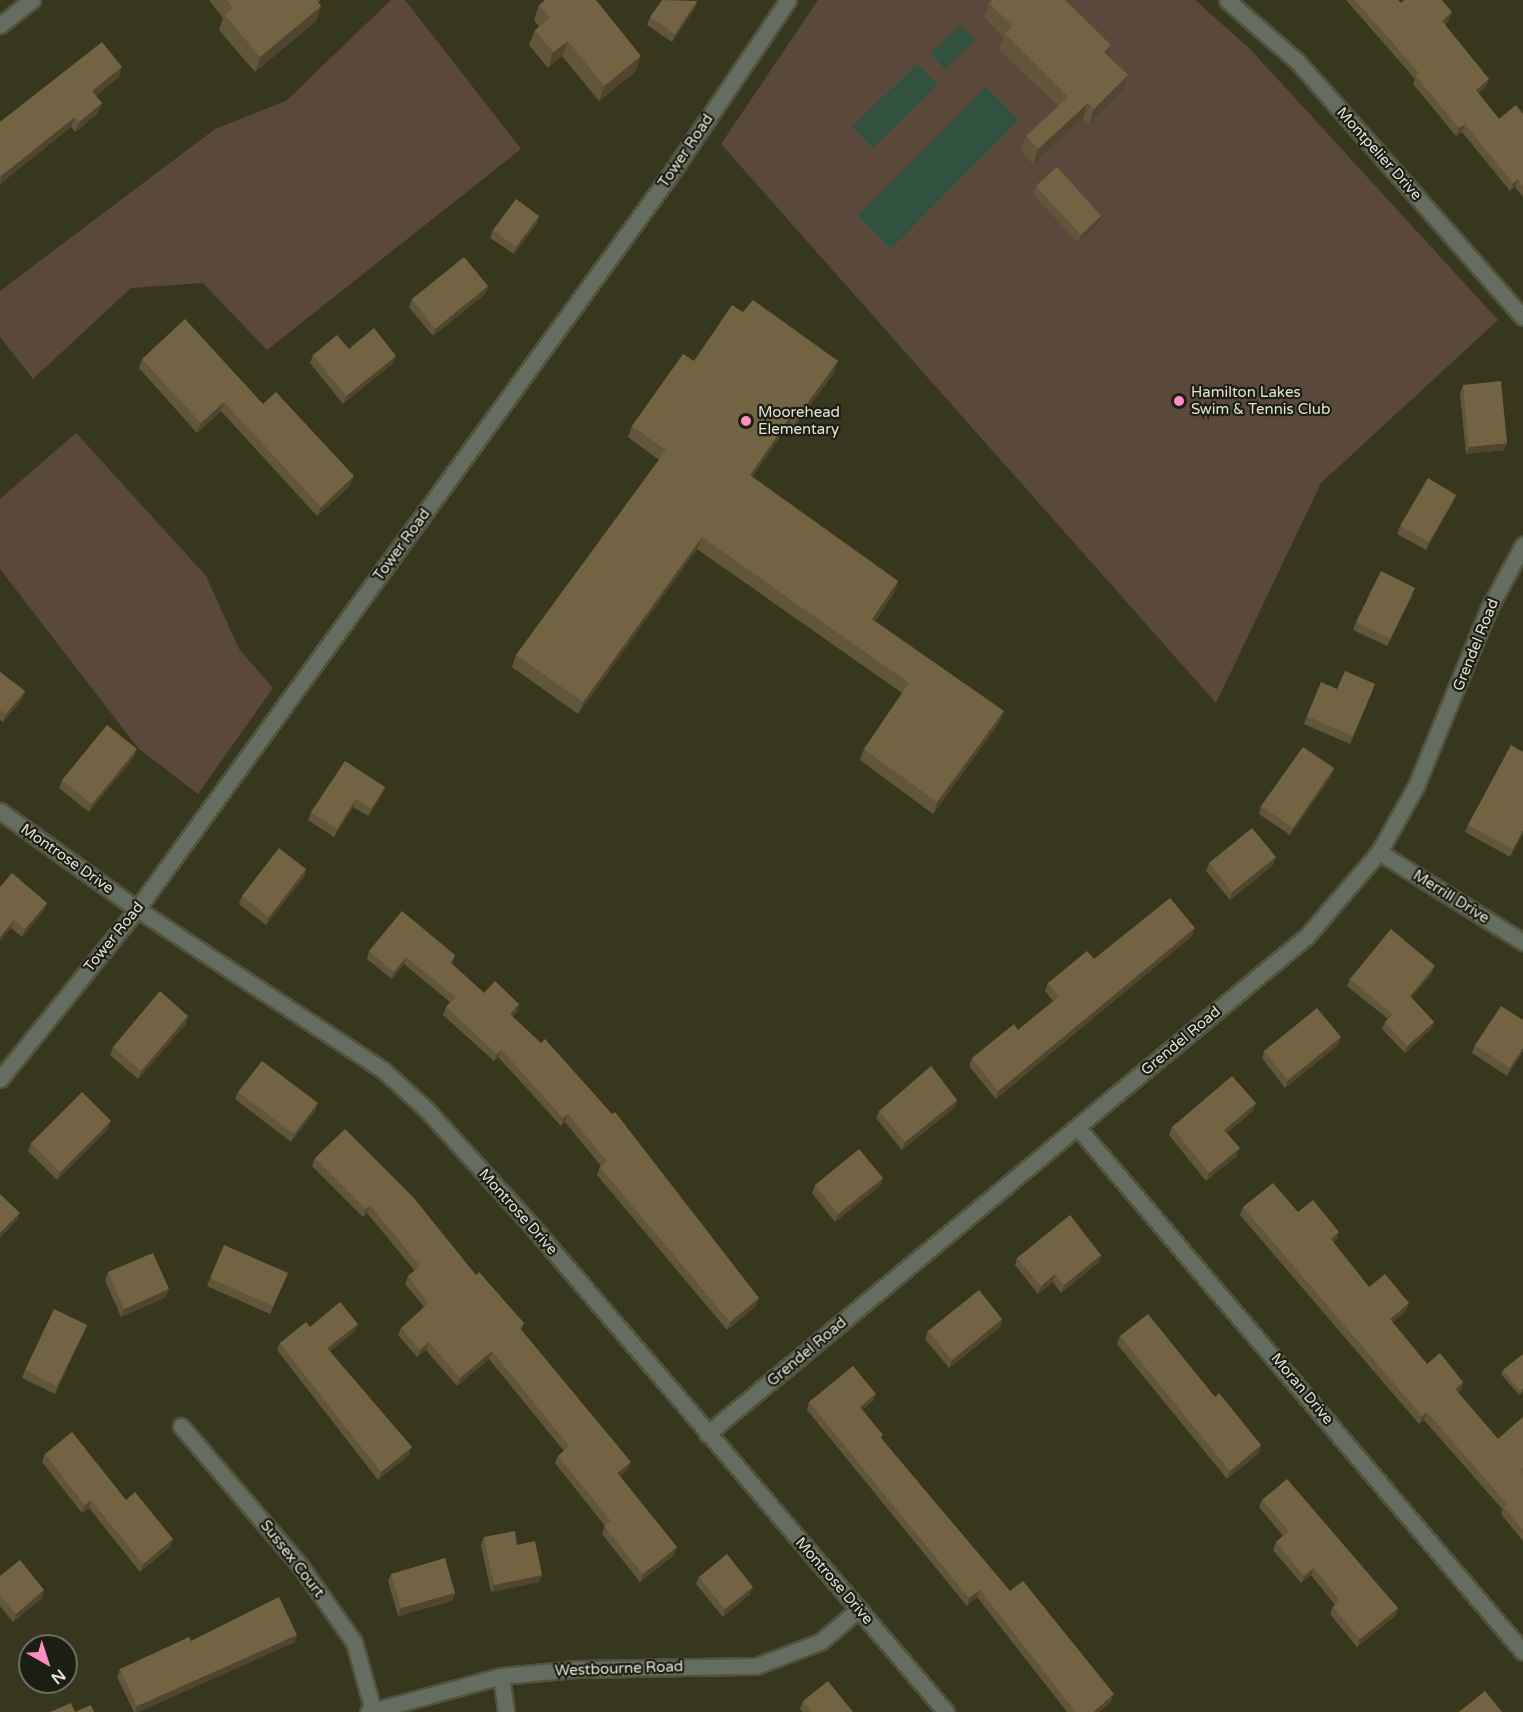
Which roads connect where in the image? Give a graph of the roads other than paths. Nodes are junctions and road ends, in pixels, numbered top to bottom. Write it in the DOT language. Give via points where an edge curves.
graph roads {
  1 [pos="32,0"];
  2 [pos="788,0"];
  3 [pos="1227,0"];
  4 [pos="0,25"];
  5 [pos="1523,317"];
  6 [pos="1523,545"];
  7 [pos="0,811"];
  8 [pos="1379,852"];
  9 [pos="137,909"];
  10 [pos="1523,942"];
  11 [pos="0,1078"];
  12 [pos="1078,1128"];
  13 [pos="181,1426"];
  14 [pos="707,1434"];
  15 [pos="859,1609"];
  16 [pos="1523,1652"];
  17 [pos="501,1676"];
  18 [pos="370,1711"];
  19 [pos="506,1712"];
  20 [pos="946,1712"];
  1 -- 4 [label="street"];
  2 -- 9 [label="street, Tower Road" via="670,175"];
  3 -- 5 [label="street, Montpelier Drive" via="1297,61"];
  6 -- 8 [label="street, Grendel Road" via="1489,608 1416,786"];
  7 -- 9 [label="street, Montrose Drive"];
  8 -- 10 [label="street, Merrill Drive"];
  8 -- 12 [label="street, Grendel Road" via="1306,936"];
  9 -- 11 [label="street, Tower Road"];
  9 -- 14 [label="street, Montrose Drive" via="383,1070 417,1101 532,1226"];
  12 -- 14 [label="street, Grendel Road"];
  12 -- 16 [label="street, Moran Drive"];
  13 -- 18 [label="street, Sussex Court" via="299,1564 354,1642"];
  14 -- 15 [label="street, Montrose Drive"];
  15 -- 17 [label="street, Westbourne Road" via="820,1642 756,1666 577,1669"];
  15 -- 20 [label="street, Montrose Drive"];
  17 -- 18 [label="street, Westbourne Road"];
  17 -- 19 [label="street"];
}
